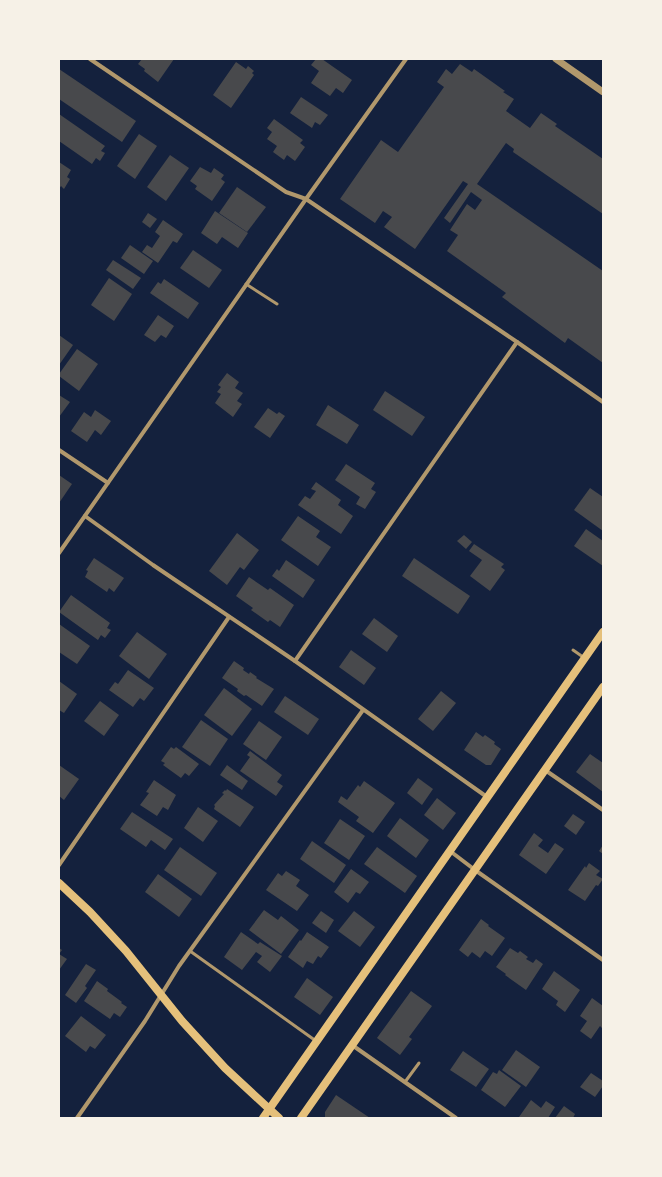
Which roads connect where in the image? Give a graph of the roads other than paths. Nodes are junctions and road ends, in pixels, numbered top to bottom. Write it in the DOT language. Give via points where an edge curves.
graph roads {
  1 [pos="90,59"];
  2 [pos="406,59"];
  3 [pos="556,59"];
  4 [pos="603,92"];
  5 [pos="306,199"];
  6 [pos="246,284"];
  7 [pos="277,304"];
  8 [pos="518,342"];
  9 [pos="603,402"];
  10 [pos="59,450"];
  11 [pos="108,483"];
  12 [pos="85,516"];
  13 [pos="59,552"];
  14 [pos="229,617"];
  15 [pos="603,632"];
  16 [pos="573,650"];
  17 [pos="585,658"];
  18 [pos="295,661"];
  19 [pos="603,687"];
  20 [pos="363,710"];
  21 [pos="545,770"];
  22 [pos="488,797"];
  23 [pos="603,810"];
  24 [pos="449,851"];
  25 [pos="59,864"];
  26 [pos="475,870"];
  27 [pos="59,883"];
  28 [pos="190,951"];
  29 [pos="603,960"];
  30 [pos="161,994"];
  31 [pos="316,1041"];
  32 [pos="352,1045"];
  33 [pos="418,1063"];
  34 [pos="405,1082"];
  35 [pos="269,1108"];
  36 [pos="77,1118"];
  37 [pos="263,1118"];
  38 [pos="279,1118"];
  39 [pos="301,1118"];
  40 [pos="456,1118"];
  1 -- 5 [label="street" via="286,192"];
  2 -- 5 [label="street"];
  3 -- 4 [label="street"];
  5 -- 6 [label="street"];
  5 -- 8 [label="street"];
  6 -- 7 [label="lane"];
  6 -- 11 [label="street"];
  8 -- 9 [label="street"];
  8 -- 18 [label="street"];
  10 -- 11 [label="street"];
  11 -- 12 [label="street"];
  12 -- 13 [label="street"];
  12 -- 14 [label="street"];
  14 -- 18 [label="street"];
  14 -- 25 [label="street"];
  15 -- 17 [label="main road"];
  16 -- 17 [label="lane"];
  17 -- 22 [label="main road"];
  18 -- 20 [label="street"];
  19 -- 21 [label="main road"];
  20 -- 22 [label="street"];
  20 -- 28 [label="street"];
  21 -- 23 [label="street"];
  21 -- 26 [label="main road"];
  22 -- 24 [label="main road"];
  24 -- 26 [label="street"];
  24 -- 31 [label="main road"];
  26 -- 29 [label="street"];
  26 -- 32 [label="main road"];
  27 -- 30 [label="main road" via="126,951"];
  28 -- 30 [label="street"];
  28 -- 31 [label="lane"];
  30 -- 35 [label="main road" via="224,1068"];
  30 -- 36 [label="street"];
  31 -- 35 [label="main road"];
  32 -- 34 [label="street"];
  32 -- 39 [label="main road"];
  33 -- 34 [label="lane"];
  34 -- 40 [label="street"];
  35 -- 37 [label="main road"];
  35 -- 38 [label="main road"];
}
